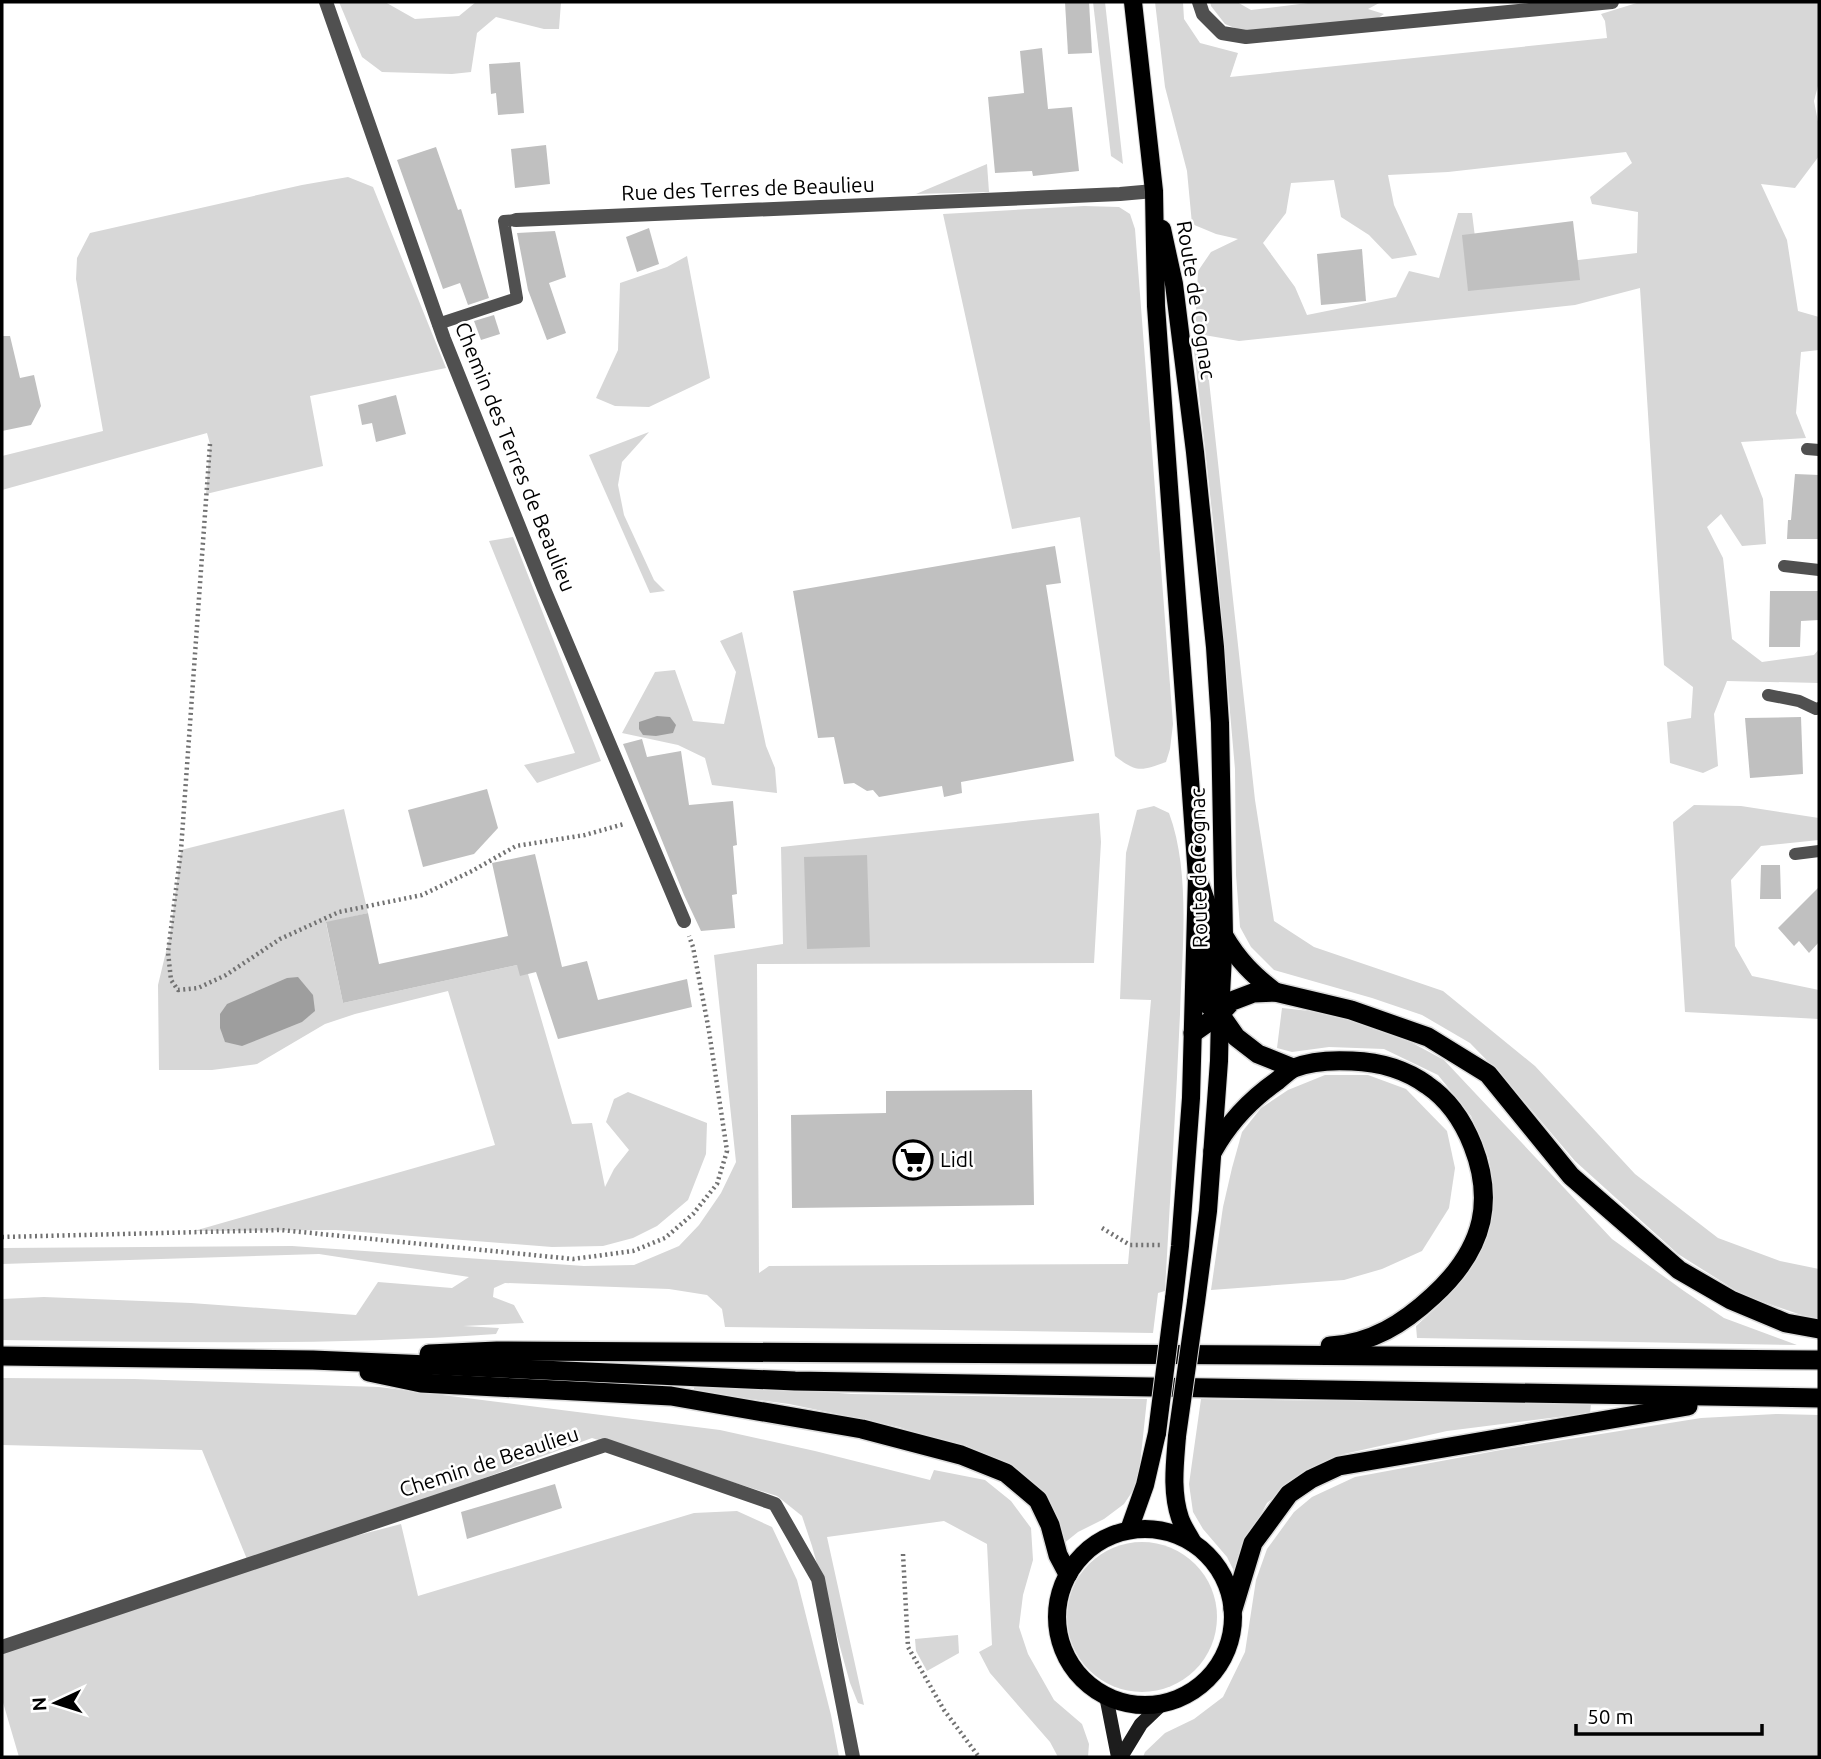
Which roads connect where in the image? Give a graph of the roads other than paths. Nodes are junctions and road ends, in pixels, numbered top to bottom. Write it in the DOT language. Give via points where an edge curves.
graph roads {
  1 [pos="326,2"];
  2 [pos="1133,2"];
  3 [pos="1199,2"];
  4 [pos="1612,2"];
  5 [pos="1154,191"];
  6 [pos="516,220"];
  7 [pos="438,324"];
  8 [pos="1783,566"];
  9 [pos="1819,570"];
  10 [pos="1768,695"];
  11 [pos="1819,708"];
  12 [pos="1819,851"];
  13 [pos="1795,855"];
  14 [pos="1196,877"];
  15 [pos="684,921"];
  16 [pos="1224,936"];
  17 [pos="1275,992"];
  18 [pos="1220,1014"];
  19 [pos="1193,1032"];
  20 [pos="1293,1069"];
  21 [pos="1213,1151"];
  22 [pos="1819,1329"];
  23 [pos="1268,1355"];
  24 [pos="2,1356"];
  25 [pos="313,1360"];
  26 [pos="1819,1360"];
  27 [pos="1737,1398"];
  28 [pos="1819,1398"];
  29 [pos="1129,1530"];
  30 [pos="1193,1543"];
  31 [pos="1068,1574"];
  32 [pos="1233,1609"];
  33 [pos="2,1647"];
  34 [pos="1106,1696"];
  35 [pos="1163,1703"];
  36 [pos="853,1757"];
  37 [pos="1119,1757"];
  1 -- 7 [label="street, Chemin des Terres de Beaulieu"];
  2 -- 5 [label="main road, Route de Cognac"];
  3 -- 4 [label="street" via="1203,14 1222,33 1247,37"];
  5 -- 6 [label="street, Rue des Terres de Beaulieu"];
  5 -- 14 [label="main road, Route de Cognac" via="1156,306"];
  5 -- 16 [label="main road, Route de Cognac" via="1174,284 1215,648"];
  6 -- 7 [label="lane, Rue des Terres de Beaulieu" via="504,221 516,298"];
  7 -- 15 [label="street, Chemin des Terres de Beaulieu"];
  8 -- 9 [label="lane"];
  10 -- 11 [label="lane"];
  12 -- 13 [label="lane"];
  14 -- 18 [label="highway" via="1208,908 1207,1004"];
  14 -- 19 [label="main road, Route de Cognac"];
  16 -- 17 [label="highway" via="1249,971"];
  16 -- 18 [label="main road, Route de Cognac"];
  17 -- 18 [label="highway" via="1253,993 1232,1001"];
  17 -- 22 [label="highway" via="1351,1010 1427,1037 1488,1074 1571,1176 1679,1270 1731,1300 1786,1323"];
  18 -- 19 [label="highway"];
  18 -- 20 [label="highway" via="1236,1037 1258,1054"];
  18 -- 21 [label="main road, Route de Cognac"];
  19 -- 29 [label="main road, Route de Cognac, bridge" via="1187,1171 1157,1433"];
  20 -- 21 [label="highway" via="1243,1109"];
  20 -- 23 [label="highway" via="1343,1060 1373,1062 1427,1084 1461,1122 1473,1144 1482,1171 1481,1222 1462,1266 1445,1286 1384,1333 1345,1345"];
  21 -- 30 [label="main road, Route de Cognac, bridge" via="1174,1477 1181,1520"];
  23 -- 25 [label="highway" via="497,1351"];
  23 -- 26 [label="highway"];
  24 -- 25 [label="highway"];
  25 -- 27 [label="highway" via="795,1381"];
  25 -- 31 [label="highway" via="421,1383 671,1396 862,1429 961,1455 1006,1473 1038,1500"];
  27 -- 28 [label="highway"];
  27 -- 32 [label="highway" via="1339,1465 1289,1494 1253,1543"];
  29 -- 30 [label="main road" via="1151,1528"];
  29 -- 31 [label="main road" via="1093,1545"];
  30 -- 32 [label="main road" via="1213,1560 1227,1583"];
  31 -- 34 [label="main road" via="1058,1601 1058,1630 1066,1657 1083,1680"];
  32 -- 35 [label="main road" via="1231,1636 1222,1661 1206,1682"];
  33 -- 36 [label="street, Chemin de Beaulieu" via="605,1446 775,1503 818,1579"];
  34 -- 35 [label="main road" via="1131,1704"];
  34 -- 37 [label="main road"];
  35 -- 37 [label="main road" via="1140,1724"];
}
